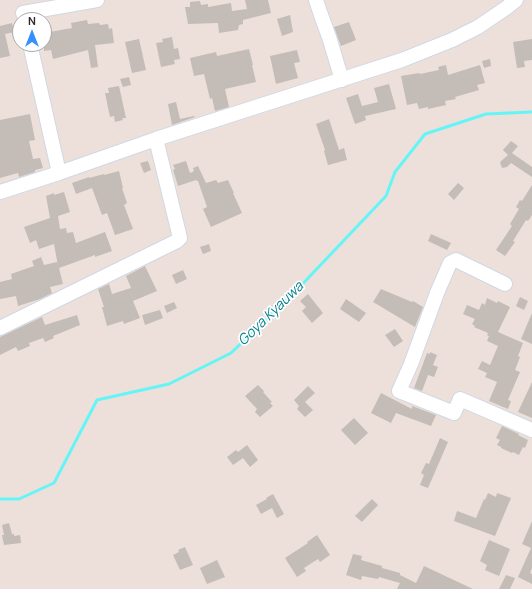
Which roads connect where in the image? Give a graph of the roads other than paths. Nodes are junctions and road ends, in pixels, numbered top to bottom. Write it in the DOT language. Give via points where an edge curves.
graph roads {
  1 [pos="97,0"];
  2 [pos="316,0"];
  3 [pos="509,3"];
  4 [pos="22,11"];
  5 [pos="32,52"];
  6 [pos="342,80"];
  7 [pos="156,139"];
  8 [pos="59,173"];
  9 [pos="0,192"];
  10 [pos="505,284"];
  11 [pos="0,328"];
  12 [pos="532,430"];
  1 -- 4 [label="street"];
  2 -- 6 [label="street"];
  3 -- 6 [label="street" via="478,27 452,40"];
  5 -- 8 [label="street"];
  6 -- 7 [label="street"];
  7 -- 8 [label="street"];
  7 -- 11 [label="street" via="180,238"];
  8 -- 9 [label="street"];
  10 -- 12 [label="street" via="456,260 450,263 399,391 454,413 460,399"];
}
